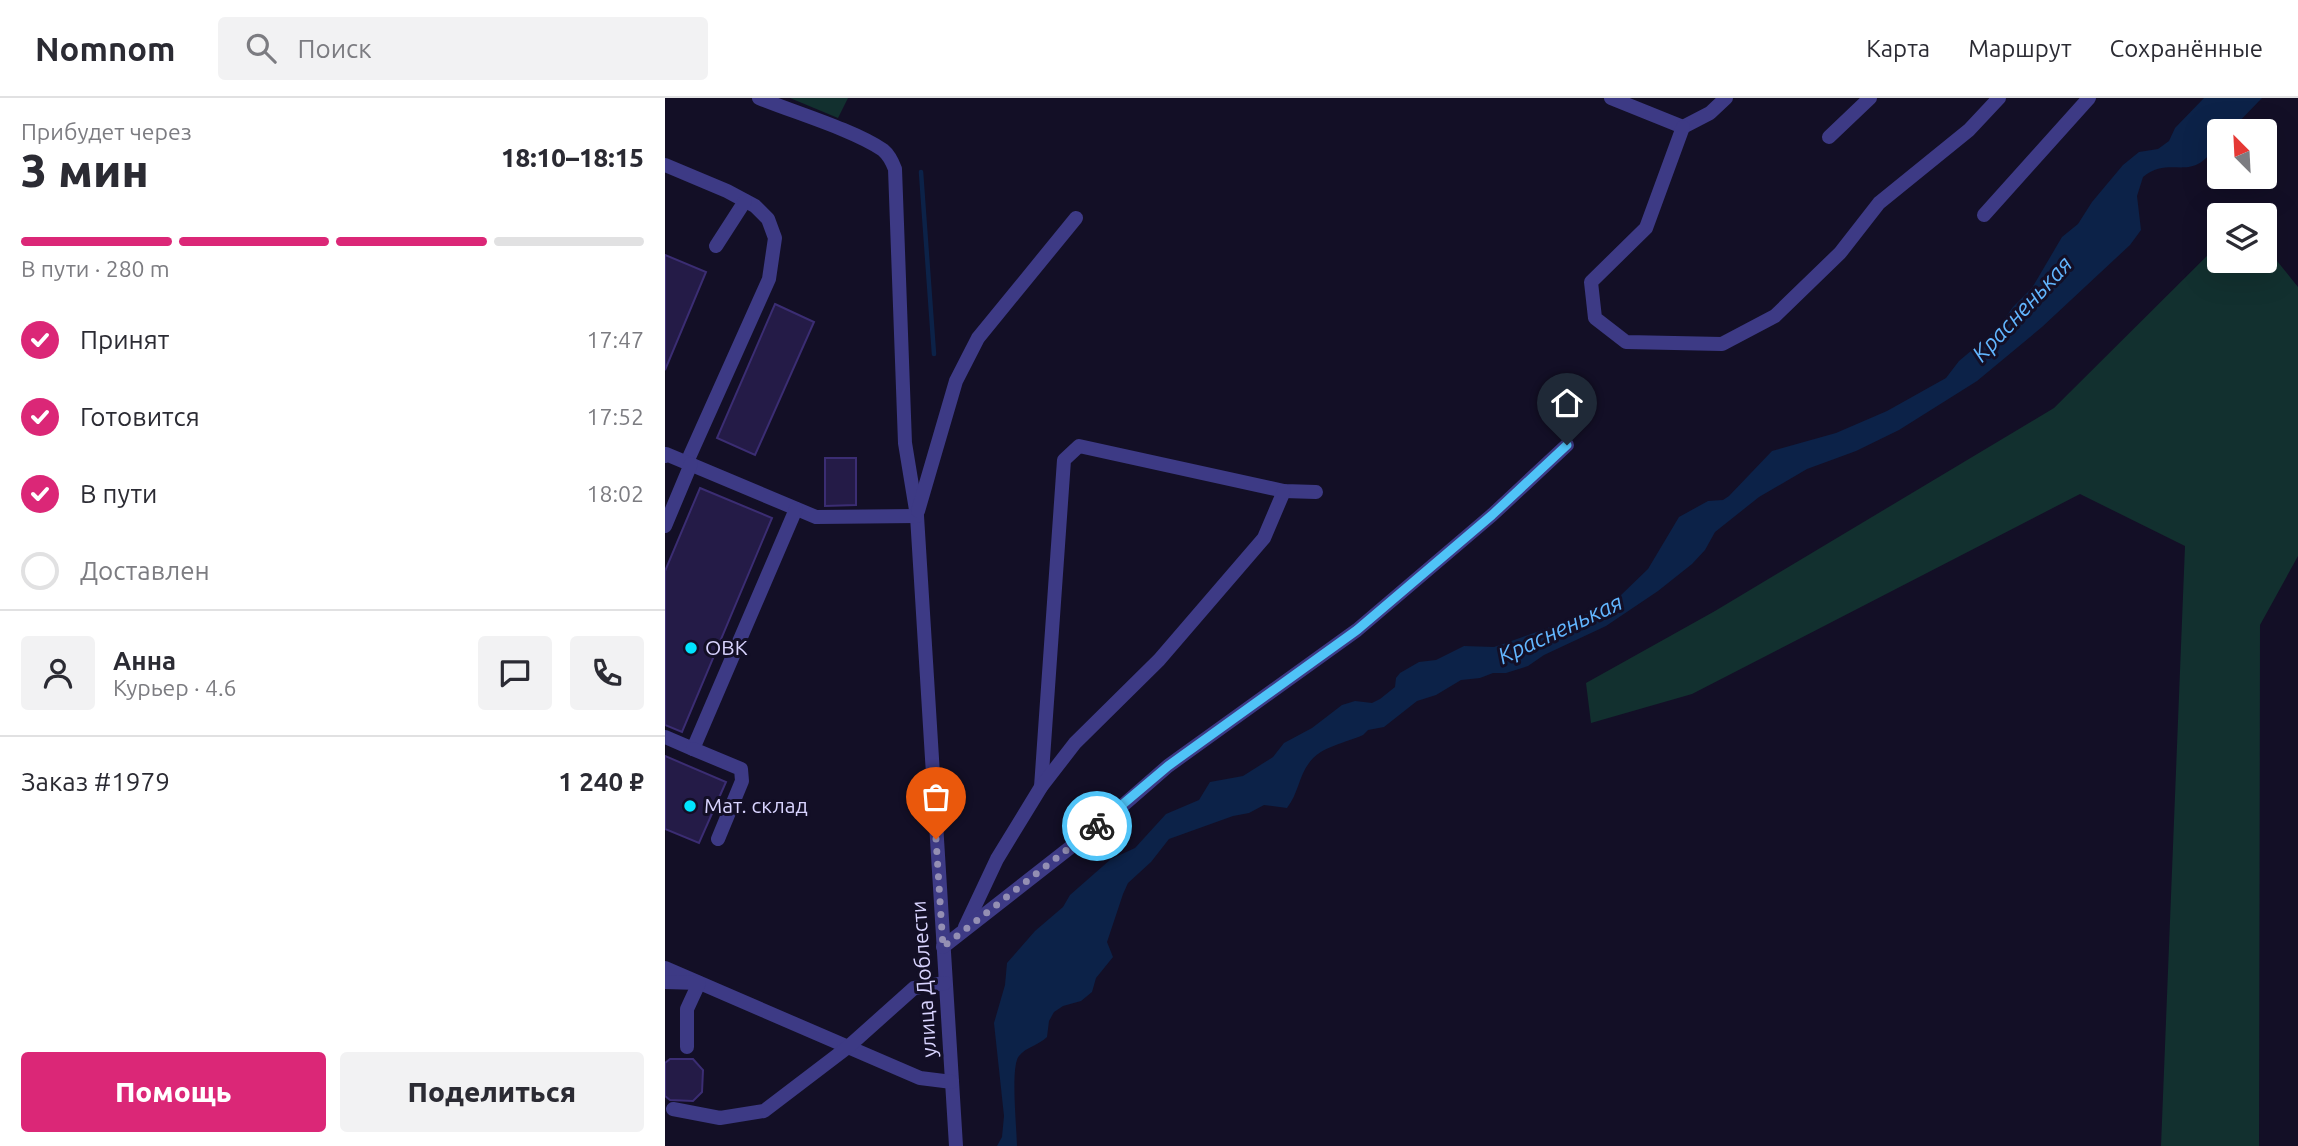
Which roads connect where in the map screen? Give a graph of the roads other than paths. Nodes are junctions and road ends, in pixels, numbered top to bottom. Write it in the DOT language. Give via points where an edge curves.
graph roads {
  1 [pos="759,98"];
  2 [pos="1611,98"];
  3 [pos="1726,98"];
  4 [pos="1870,98"];
  5 [pos="1999,98"];
  6 [pos="2089,98"];
  7 [pos="1682,127"];
  8 [pos="1829,137"];
  9 [pos="665,165"];
  10 [pos="745,201"];
  11 [pos="1984,215"];
  12 [pos="1076,218"];
  13 [pos="716,246"];
  14 [pos="1567,445"];
  15 [pos="665,456"];
  16 [pos="689,463"];
  17 [pos="1284,491"];
  18 [pos="1316,492"];
  19 [pos="796,509"];
  20 [pos="917,516"];
  21 [pos="665,526"];
  22 [pos="665,737"];
  23 [pos="694,750"];
  24 [pos="1041,787"];
  25 [pos="718,839"];
  26 [pos="963,932"];
  27 [pos="943,947"];
  28 [pos="665,968"];
  29 [pos="665,982"];
  30 [pos="699,983"];
  31 [pos="945,983"];
  32 [pos="687,1047"];
  33 [pos="848,1047"];
  34 [pos="953,1082"];
  35 [pos="673,1109"];
  36 [pos="956,1146"];
  1 -- 20 [label="street" via="883,150 895,169 905,443"];
  2 -- 7 [label="street"];
  3 -- 7 [label="street" via="1710,113"];
  4 -- 8 [label="street"];
  5 -- 7 [label="street" via="1969,130 1879,203 1840,253 1775,316 1722,344 1626,342 1595,318 1591,282 1646,228"];
  6 -- 11 [label="street"];
  9 -- 10 [label="street"];
  10 -- 13 [label="street"];
  10 -- 16 [label="street" via="768,219 775,238 774,257"];
  12 -- 20 [label="street" via="978,338 956,381"];
  14 -- 26 [label="street" via="1357,630 1168,766"];
  15 -- 16 [label="street"];
  16 -- 19 [label="street"];
  16 -- 21 [label="street"];
  17 -- 18 [label="street"];
  17 -- 24 [label="street" via="1264,538 1159,660 1075,743"];
  17 -- 24 [label="street" via="1079,446 1065,460"];
  19 -- 20 [label="street" via="816,517"];
  19 -- 23 [label="street"];
  20 -- 27 [label="street, улица Доблести"];
  22 -- 23 [label="street"];
  23 -- 25 [label="street" via="740,769 742,781"];
  24 -- 26 [label="street" via="997,859"];
  26 -- 27 [label="street"];
  27 -- 31 [label="street, улица Доблести"];
  28 -- 30 [label="street"];
  29 -- 30 [label="street"];
  30 -- 32 [label="street" via="687,1009"];
  30 -- 33 [label="street"];
  31 -- 33 [label="street" via="914,989"];
  31 -- 34 [label="street, улица Доблести"];
  33 -- 34 [label="street" via="920,1078"];
  33 -- 35 [label="street" via="764,1111 720,1118"];
  34 -- 36 [label="street, улица Доблести"];
}
